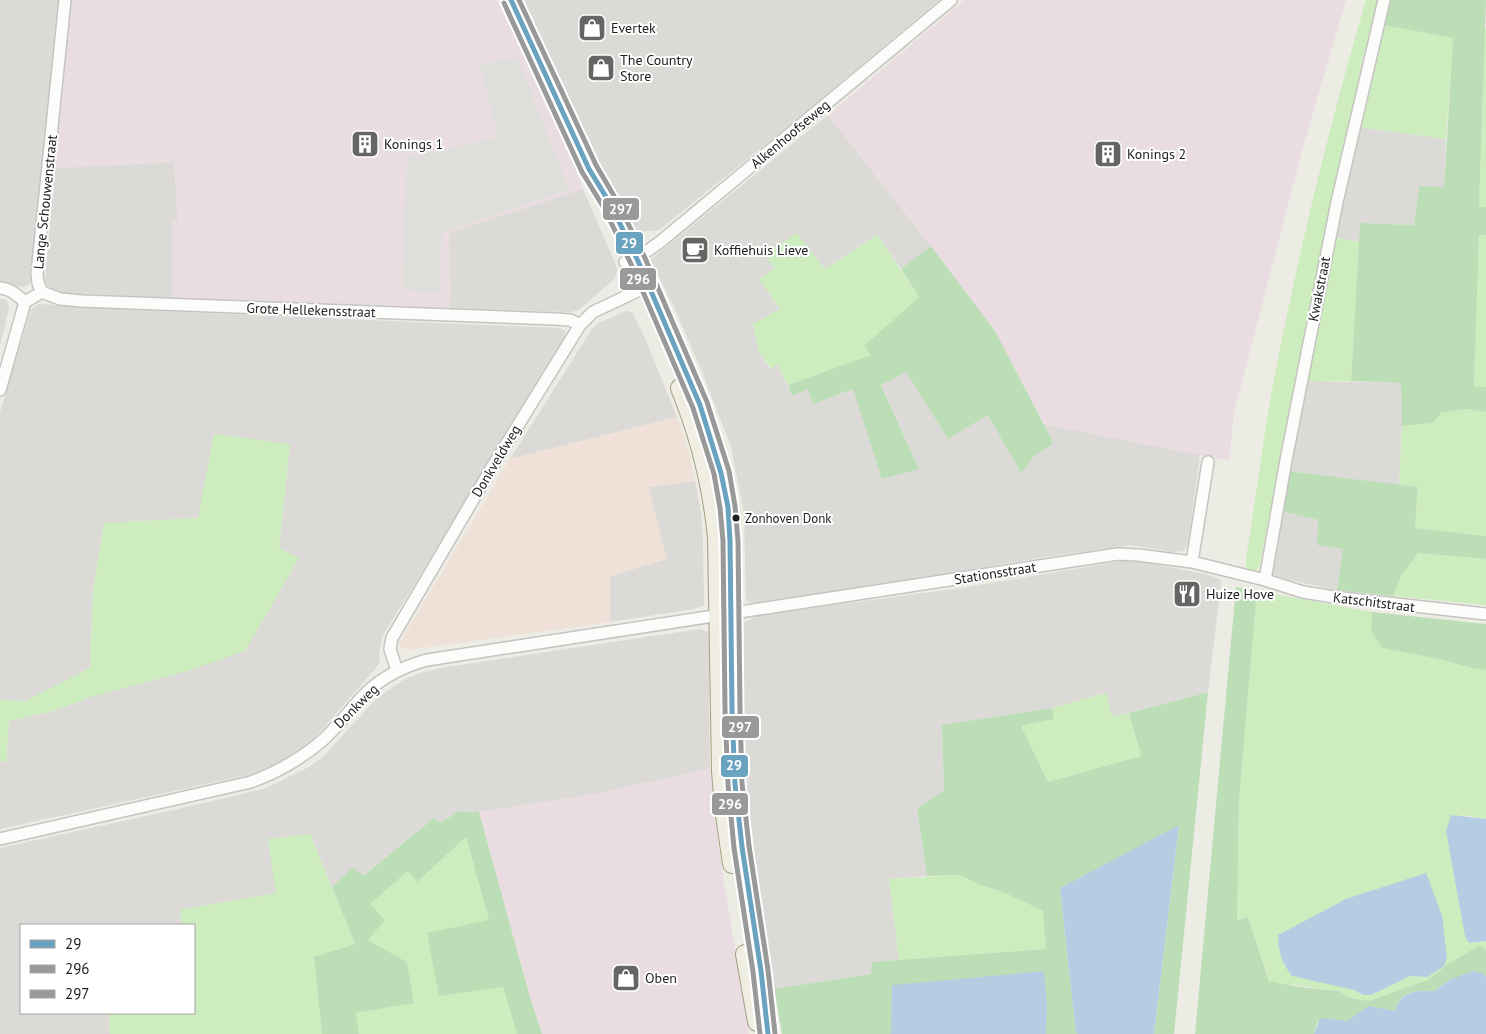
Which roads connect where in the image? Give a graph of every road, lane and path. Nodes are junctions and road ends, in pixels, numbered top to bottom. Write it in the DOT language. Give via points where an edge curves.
graph roads {
  1 [pos="66,0"];
  2 [pos="511,0"];
  3 [pos="951,0"];
  4 [pos="1384,0"];
  5 [pos="630,260"];
  6 [pos="0,288"];
  7 [pos="643,288"];
  8 [pos="42,292"];
  9 [pos="25,302"];
  10 [pos="580,325"];
  11 [pos="0,390"];
  12 [pos="1208,462"];
  13 [pos="1192,562"];
  14 [pos="1265,580"];
  15 [pos="1486,614"];
  16 [pos="725,615"];
  17 [pos="397,671"];
  18 [pos="0,839"];
  19 [pos="759,1034"];
  20 [pos="768,1034"];
  1 -- 8 [label="street, Lange Schouwenstraat" via="38,273"];
  2 -- 5 [label="main road" via="589,169 603,190"];
  3 -- 5 [label="street, Alkenhoofseweg" via="660,242"];
  4 -- 14 [label="street, Kwakstraat" via="1335,212"];
  5 -- 7 [label="main road"];
  6 -- 9 [label="street" via="18,295"];
  7 -- 10 [label="street, Donkveldweg" via="593,312"];
  7 -- 16 [label="main road" via="699,403 718,457 729,518"];
  8 -- 9 [label="street"];
  8 -- 10 [label="street, Grote Hellekensstraat" via="60,299 82,301 555,319 570,320"];
  9 -- 11 [label="street"];
  10 -- 17 [label="street, Donkveldweg" via="392,638 390,648"];
  12 -- 13 [label="street"];
  13 -- 14 [label="street, Stationsstraat"];
  13 -- 16 [label="street, Stationsstraat" via="1118,554"];
  14 -- 15 [label="street, Katschitstraat" via="1334,598"];
  16 -- 17 [label="street, Donkweg" via="427,660"];
  16 -- 19 [label="main road" via="720,750 724,808"];
  16 -- 20 [label="main road" via="741,850"];
  17 -- 18 [label="street, Donkweg" via="367,692 310,751 269,775 251,782"];
}
